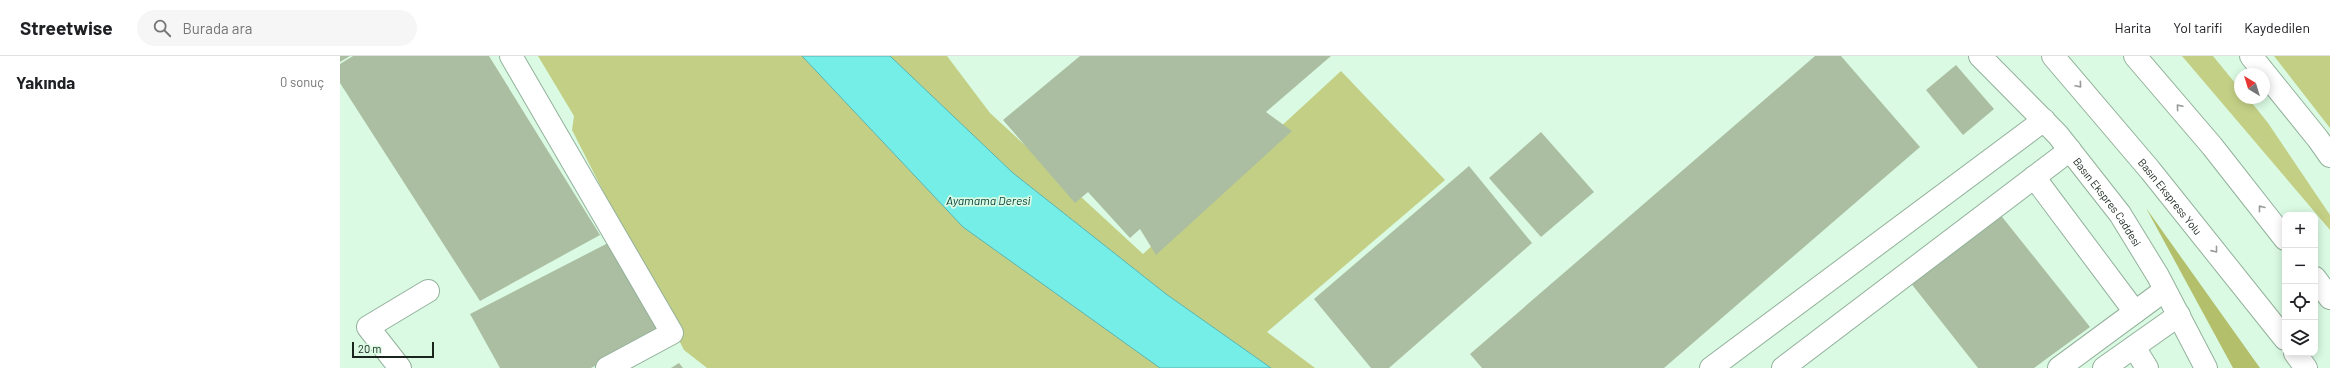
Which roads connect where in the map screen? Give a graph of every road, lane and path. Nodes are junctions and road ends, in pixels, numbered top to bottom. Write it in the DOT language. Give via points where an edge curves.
graph roads {
  1 [pos="511,56"];
  2 [pos="1980,56"];
  3 [pos="2053,56"];
  4 [pos="2135,56"];
  5 [pos="2251,56"];
  6 [pos="2044,120"];
  7 [pos="2070,150"];
  8 [pos="2330,156"];
  9 [pos="2034,177"];
  10 [pos="2282,235"];
  11 [pos="2318,282"];
  12 [pos="2165,290"];
  13 [pos="428,291"];
  14 [pos="2330,298"];
  15 [pos="2135,312"];
  16 [pos="2179,315"];
  17 [pos="2282,336"];
  18 [pos="2134,347"];
  19 [pos="2297,356"];
  20 [pos="400,368"];
  21 [pos="607,368"];
  22 [pos="1711,368"];
  23 [pos="1783,368"];
  24 [pos="2059,368"];
  25 [pos="2104,368"];
  26 [pos="2147,368"];
  27 [pos="2206,368"];
  28 [pos="2306,368"];
  1 -- 21 [label="main road" via="672,333"];
  2 -- 6 [label="main road, Basın Ekspres Caddesi"];
  3 -- 17 [label="main road, Basın Ekspress Yolu, one-way" via="2150,170"];
  10 -- 4 [label="main road, one-way" via="2212,146"];
  5 -- 8 [label="main road"];
  6 -- 7 [label="main road, Basın Ekspres Caddesi"];
  6 -- 22 [label="main road"];
  7 -- 9 [label="main road"];
  7 -- 12 [label="main road, Basın Ekspres Caddesi" via="2120,214"];
  9 -- 15 [label="main road"];
  9 -- 23 [label="main road"];
  11 -- 14 [label="main road"];
  12 -- 15 [label="main road"];
  12 -- 16 [label="main road, Basın Ekspres Caddesi"];
  13 -- 20 [label="main road" via="368,327"];
  15 -- 24 [label="main road"];
  16 -- 18 [label="main road"];
  16 -- 27 [label="main road, Basın Ekspres Caddesi"];
  18 -- 25 [label="main road"];
  18 -- 26 [label="main road"];
  19 -- 28 [label="main road"];
}
